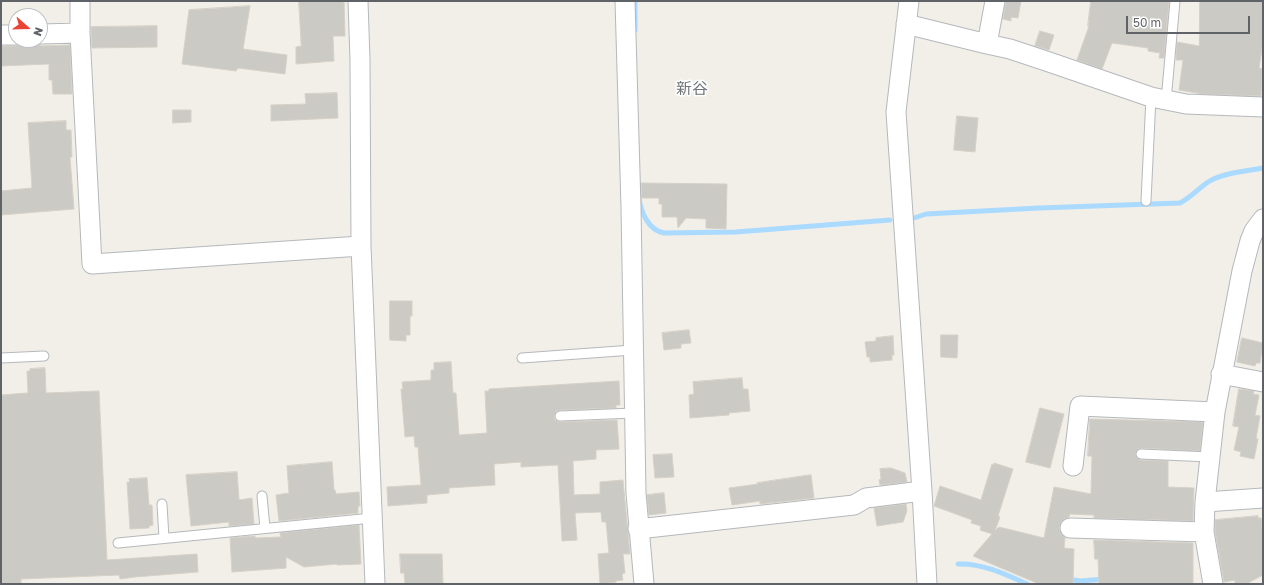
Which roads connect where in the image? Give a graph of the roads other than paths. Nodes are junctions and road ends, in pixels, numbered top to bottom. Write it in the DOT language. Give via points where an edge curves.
graph roads {
  1 [pos="80,1"];
  2 [pos="358,1"];
  3 [pos="625,1"];
  4 [pos="909,1"];
  5 [pos="995,1"];
  6 [pos="1175,1"];
  7 [pos="906,24"];
  8 [pos="80,33"];
  9 [pos="48,34"];
  10 [pos="987,44"];
  11 [pos="1159,99"];
  12 [pos="1263,107"];
  13 [pos="1146,201"];
  14 [pos="1263,219"];
  15 [pos="361,246"];
  16 [pos="633,350"];
  17 [pos="44,356"];
  18 [pos="1,358"];
  19 [pos="522,358"];
  20 [pos="1221,374"];
  21 [pos="1263,382"];
  22 [pos="1215,412"];
  23 [pos="634,413"];
  24 [pos="560,416"];
  25 [pos="1141,454"];
  26 [pos="1210,457"];
  27 [pos="1073,466"];
  28 [pos="922,491"];
  29 [pos="262,496"];
  30 [pos="1263,498"];
  31 [pos="1206,502"];
  32 [pos="162,504"];
  33 [pos="372,518"];
  34 [pos="265,528"];
  35 [pos="1070,528"];
  36 [pos="638,529"];
  37 [pos="1204,532"];
  38 [pos="164,538"];
  39 [pos="118,543"];
  40 [pos="375,584"];
  41 [pos="644,584"];
  42 [pos="927,584"];
  43 [pos="1213,584"];
  1 -- 8 [label="street"];
  2 -- 15 [label="street"];
  3 -- 16 [label="street"];
  4 -- 7 [label="street"];
  5 -- 10 [label="street"];
  6 -- 11 [label="lane"];
  7 -- 10 [label="street"];
  7 -- 28 [label="street" via="896,112"];
  8 -- 9 [label="street"];
  8 -- 15 [label="street" via="92,264"];
  10 -- 11 [label="street" via="1010,49"];
  11 -- 12 [label="street" via="1200,105"];
  11 -- 13 [label="lane"];
  14 -- 20 [label="street" via="1254,231 1253,242 1242,271"];
  15 -- 33 [label="street"];
  16 -- 19 [label="lane"];
  16 -- 23 [label="street"];
  17 -- 18 [label="lane"];
  20 -- 21 [label="street"];
  20 -- 22 [label="street"];
  22 -- 26 [label="street"];
  22 -- 27 [label="street" via="1080,406"];
  23 -- 24 [label="lane"];
  23 -- 36 [label="street"];
  25 -- 26 [label="lane"];
  26 -- 31 [label="street"];
  28 -- 36 [label="street" via="866,498 854,505"];
  28 -- 42 [label="street"];
  29 -- 34 [label="lane"];
  30 -- 31 [label="street"];
  31 -- 37 [label="street"];
  32 -- 38 [label="lane"];
  33 -- 34 [label="lane"];
  33 -- 40 [label="street"];
  34 -- 38 [label="lane"];
  35 -- 37 [label="street"];
  36 -- 41 [label="street"];
  37 -- 43 [label="street"];
  38 -- 39 [label="lane"];
}
